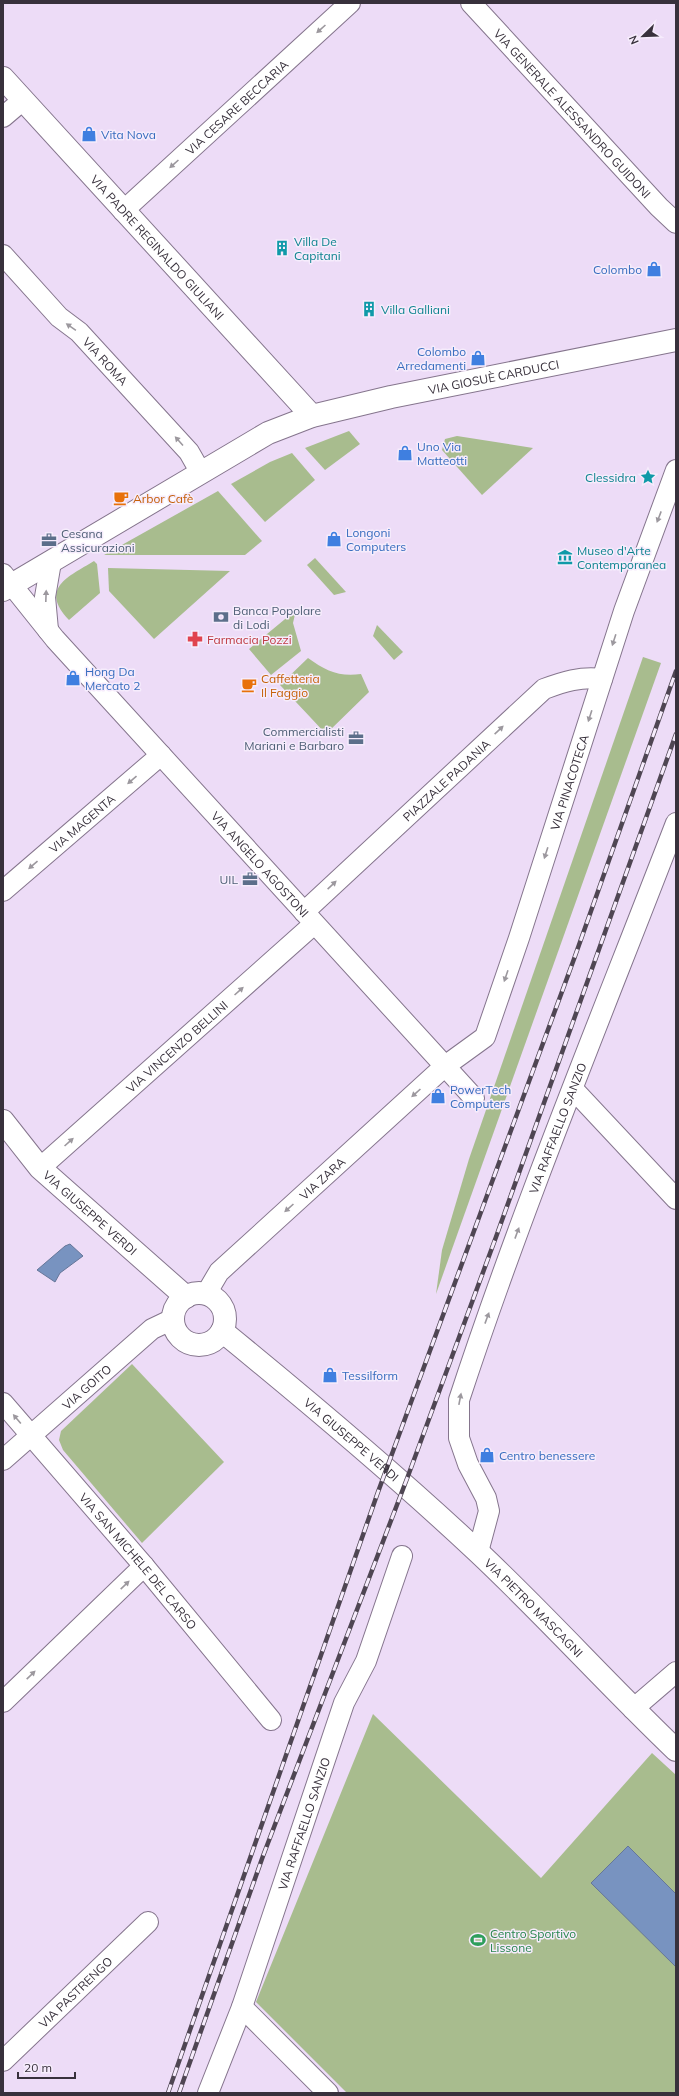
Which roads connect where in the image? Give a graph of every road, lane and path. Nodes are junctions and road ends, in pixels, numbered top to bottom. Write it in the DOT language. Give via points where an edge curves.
graph roads {
  1 [pos="350,3"];
  2 [pos="471,3"];
  3 [pos="3,78"];
  4 [pos="23,100"];
  5 [pos="3,117"];
  6 [pos="123,210"];
  7 [pos="676,223"];
  8 [pos="3,255"];
  9 [pos="676,340"];
  10 [pos="312,416"];
  11 [pos="201,473"];
  12 [pos="674,475"];
  13 [pos="51,562"];
  14 [pos="6,583"];
  15 [pos="48,630"];
  16 [pos="602,678"];
  17 [pos="161,755"];
  18 [pos="676,823"];
  19 [pos="3,891"];
  20 [pos="309,918"];
  21 [pos="445,1066"];
  22 [pos="573,1089"];
  23 [pos="474,1098"];
  24 [pos="3,1121"];
  25 [pos="40,1168"];
  26 [pos="676,1198"];
  27 [pos="196,1295"];
  28 [pos="173,1319"];
  29 [pos="222,1331"];
  30 [pos="3,1403"];
  31 [pos="31,1436"];
  32 [pos="459,1438"];
  33 [pos="3,1460"];
  34 [pos="478,1552"];
  35 [pos="402,1556"];
  36 [pos="144,1566"];
  37 [pos="676,1672"];
  38 [pos="3,1702"];
  39 [pos="633,1709"];
  40 [pos="272,1720"];
  41 [pos="676,1750"];
  42 [pos="148,1922"];
  43 [pos="242,2006"];
  44 [pos="3,2061"];
  45 [pos="208,2093"];
  46 [pos="328,2093"];
  1 -- 6 [label="street, VIA CESARE BECCARIA, one-way"];
  2 -- 7 [label="street, VIA GENERALE ALESSANDRO GUIDONI"];
  3 -- 4 [label="street, VIA PADRE REGINALDO GIULIANI"];
  4 -- 5 [label="street"];
  4 -- 6 [label="street, VIA PADRE REGINALDO GIULIANI"];
  6 -- 10 [label="street, VIA PADRE REGINALDO GIULIANI"];
  11 -- 8 [label="street, VIA ROMA, one-way" via="189,452"];
  9 -- 10 [label="street, VIA GIOSUÈ CARDUCCI" via="391,397"];
  10 -- 11 [label="street, VIA GIOSUÈ CARDUCCI" via="268,433"];
  11 -- 13 [label="street, VIA GIOSUÈ CARDUCCI"];
  12 -- 16 [label="street, VIA PINACOTECA, one-way"];
  13 -- 14 [label="street, VIA GIOSUÈ CARDUCCI"];
  15 -- 13 [label="street, one-way" via="45,597"];
  14 -- 15 [label="street, VIA ANGELO AGOSTONI"];
  15 -- 17 [label="street, VIA ANGELO AGOSTONI"];
  20 -- 16 [label="street, PIAZZALE PADANIA, one-way" via="544,689 569,680"];
  16 -- 21 [label="street, VIA PINACOTECA, one-way" via="485,1037"];
  17 -- 19 [label="street, VIA MAGENTA, one-way"];
  17 -- 20 [label="street, VIA ANGELO AGOSTONI"];
  18 -- 22 [label="street, VIA RAFFAELLO SANZIO"];
  20 -- 21 [label="street, VIA ANGELO AGOSTONI"];
  25 -- 20 [label="street, VIA VINCENZO BELLINI, one-way"];
  21 -- 23 [label="street, VIA ANGELO AGOSTONI"];
  21 -- 27 [label="street, VIA ZARA, one-way"];
  22 -- 26 [label="street"];
  32 -- 22 [label="street, VIA RAFFAELLO SANZIO, one-way" via="458,1400 542,1163"];
  24 -- 25 [label="street, VIA GIUSEPPE VERDI"];
  25 -- 27 [label="street, VIA GIUSEPPE VERDI"];
  27 -- 28 [label="street" via="176,1306"];
  27 -- 29 [label="street, VIA GIUSEPPE VERDI" via="213,1297 223,1309 225,1316"];
  28 -- 29 [label="street" via="177,1334 189,1343 197,1345 212,1342"];
  28 -- 31 [label="street, VIA GOITO" via="152,1329"];
  29 -- 34 [label="street, VIA GIUSEPPE VERDI" via="322,1413"];
  31 -- 30 [label="street, VIA SAN MICHELE DEL CARSO, one-way"];
  31 -- 33 [label="street, VIA GOITO"];
  31 -- 36 [label="street, VIA SAN MICHELE DEL CARSO"];
  32 -- 34 [label="street, VIA PIETRO MASCAGNI" via="468,1464 486,1498 489,1511"];
  34 -- 39 [label="street, VIA PIETRO MASCAGNI"];
  35 -- 43 [label="street, VIA RAFFAELLO SANZIO" via="366,1661 344,1703"];
  38 -- 36 [label="street, one-way"];
  36 -- 40 [label="street, VIA SAN MICHELE DEL CARSO"];
  37 -- 39 [label="street"];
  39 -- 41 [label="street, VIA PIETRO MASCAGNI"];
  42 -- 44 [label="street, VIA PASTRENGO"];
  43 -- 45 [label="street, VIA RAFFAELLO SANZIO"];
  43 -- 46 [label="street"];
}
